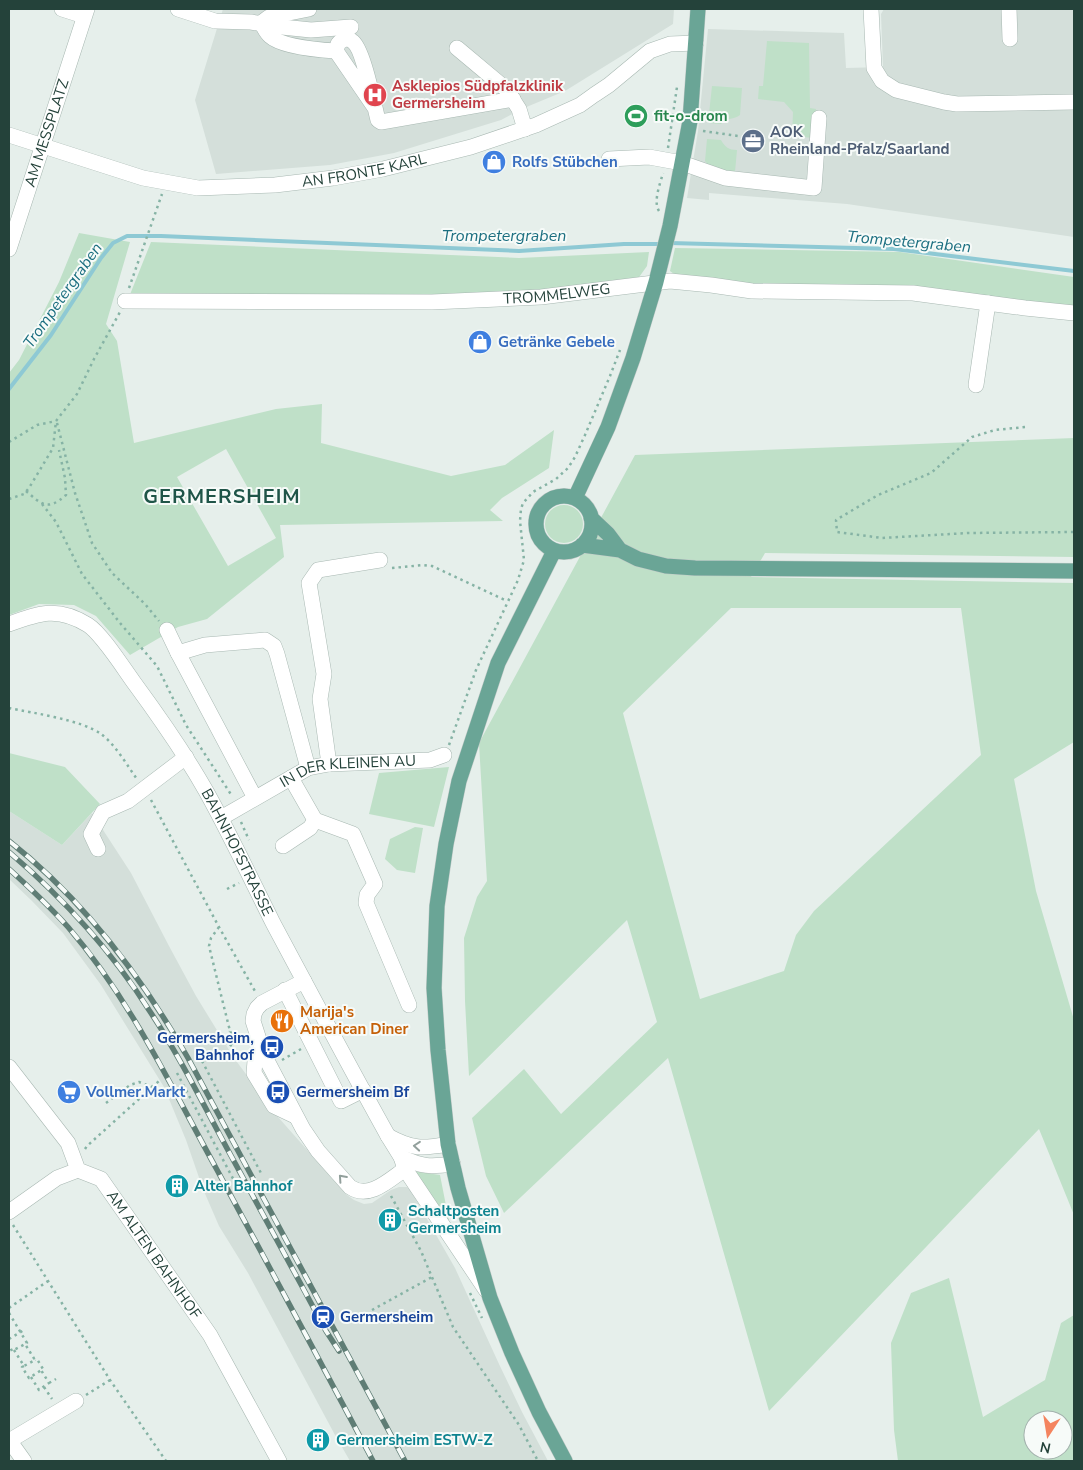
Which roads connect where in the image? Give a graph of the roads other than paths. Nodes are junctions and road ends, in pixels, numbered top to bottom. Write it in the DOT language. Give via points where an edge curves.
graph roads {
  1 [pos="62,9"];
  2 [pos="178,9"];
  3 [pos="309,9"];
  4 [pos="698,9"];
  5 [pos="872,9"];
  6 [pos="1009,9"];
  7 [pos="86,12"];
  8 [pos="261,23"];
  9 [pos="351,27"];
  10 [pos="1010,39"];
  11 [pos="696,43"];
  12 [pos="457,48"];
  13 [pos="513,100"];
  14 [pos="1074,102"];
  15 [pos="819,118"];
  16 [pos="525,129"];
  17 [pos="9,135"];
  18 [pos="42,146"];
  19 [pos="609,159"];
  20 [pos="682,163"];
  21 [pos="9,250"];
  22 [pos="656,282"];
  23 [pos="125,301"];
  24 [pos="988,303"];
  25 [pos="1074,313"];
  26 [pos="976,385"];
  27 [pos="575,498"];
  28 [pos="591,518"];
  29 [pos="582,545"];
  30 [pos="620,550"];
  31 [pos="554,551"];
  32 [pos="380,560"];
  33 [pos="1074,571"];
  34 [pos="9,624"];
  35 [pos="167,630"];
  36 [pos="178,653"];
  37 [pos="444,755"];
  38 [pos="186,756"];
  39 [pos="329,764"];
  40 [pos="308,768"];
  41 [pos="291,778"];
  42 [pos="255,798"];
  43 [pos="221,818"];
  44 [pos="315,820"];
  45 [pos="283,846"];
  46 [pos="98,849"];
  47 [pos="304,981"];
  48 [pos="283,991"];
  49 [pos="409,1005"];
  50 [pos="261,1048"];
  51 [pos="9,1067"];
  52 [pos="363,1090"];
  53 [pos="295,1116"];
  54 [pos="388,1136"];
  55 [pos="448,1144"];
  56 [pos="403,1163"];
  57 [pos="453,1164"];
  58 [pos="78,1170"];
  59 [pos="10,1218"];
  60 [pos="490,1298"];
  61 [pos="76,1401"];
  62 [pos="9,1441"];
  63 [pos="24,1461"];
  64 [pos="279,1461"];
  65 [pos="565,1461"];
  1 -- 7 [label="street, AM MESSPLATZ"];
  2 -- 8 [label="street" via="216,21"];
  3 -- 8 [label="street" via="269,17"];
  4 -- 11 [label="main road"];
  5 -- 14 [label="street" via="874,68 882,81 896,90 957,104"];
  6 -- 10 [label="street"];
  7 -- 18 [label="street, AM MESSPLATZ"];
  8 -- 9 [label="street" via="311,30"];
  8 -- 13 [label="street" via="277,40 308,48 336,51 342,40 353,41 361,55 378,120 384,122"];
  11 -- 16 [label="street, AN FRONTE KARL" via="670,44 650,51 580,105"];
  11 -- 20 [label="main road" via="690,122"];
  12 -- 13 [label="street" via="506,89"];
  13 -- 16 [label="street"];
  15 -- 20 [label="street" via="814,188 725,178"];
  16 -- 18 [label="street, AN FRONTE KARL" via="471,147 333,178 274,185 198,188 144,178"];
  17 -- 18 [label="street, AN FRONTE KARL"];
  18 -- 21 [label="street, AM MESSPLATZ"];
  19 -- 20 [label="street" via="649,157"];
  20 -- 22 [label="main road" via="666,221"];
  22 -- 23 [label="street, TROMMELWEG" via="541,297 432,302"];
  22 -- 24 [label="street, TROMMELWEG" via="752,291 913,292"];
  22 -- 27 [label="main road" via="634,358 608,427"];
  24 -- 25 [label="street, TROMMELWEG"];
  24 -- 26 [label="street"];
  27 -- 28 [label="main road" via="588,510"];
  27 -- 31 [label="main road" via="566,496 549,500 538,514 536,523 540,540"];
  28 -- 29 [label="main road" via="590,535"];
  28 -- 30 [label="main road"];
  29 -- 30 [label="main road"];
  29 -- 31 [label="main road" via="571,552"];
  30 -- 33 [label="main road" via="638,559 666,566 695,568"];
  31 -- 55 [label="main road" via="498,663 458,781 446,844 437,906 434,988"];
  32 -- 39 [label="street" via="318,570 309,583 324,674 320,700"];
  34 -- 38 [label="street, BAHNHOFSTRASSE" via="54,612 90,626"];
  35 -- 36 [label="street"];
  36 -- 40 [label="street" via="205,645 265,640 274,646"];
  36 -- 42 [label="street"];
  37 -- 39 [label="street, IN DER KLEINEN AU" via="430,760"];
  38 -- 43 [label="street, BAHNHOFSTRASSE"];
  38 -- 46 [label="street" via="128,801 103,812 91,834"];
  39 -- 40 [label="street, IN DER KLEINEN AU"];
  40 -- 41 [label="street, IN DER KLEINEN AU"];
  41 -- 42 [label="street, IN DER KLEINEN AU"];
  41 -- 44 [label="street"];
  42 -- 43 [label="street, IN DER KLEINEN AU"];
  43 -- 47 [label="street, BAHNHOFSTRASSE"];
  44 -- 45 [label="street" via="310,828"];
  44 -- 49 [label="street" via="353,834 375,884 367,894 366,903"];
  47 -- 48 [label="street"];
  47 -- 52 [label="street, BAHNHOFSTRASSE"];
  48 -- 50 [label="street" via="262,1003 254,1014"];
  48 -- 52 [label="street" via="341,1101"];
  50 -- 53 [label="street"];
  50 -- 53 [label="street" via="254,1073 274,1106"];
  51 -- 58 [label="street" via="68,1144"];
  52 -- 54 [label="street, BAHNHOFSTRASSE"];
  56 -- 53 [label="street, one-way" via="384,1184 360,1192 350,1187 318,1151"];
  55 -- 54 [label="street, one-way" via="414,1147"];
  54 -- 56 [label="street, BAHNHOFSTRASSE"];
  55 -- 57 [label="main road"];
  56 -- 57 [label="street"];
  56 -- 60 [label="street, BAHNHOFSTRASSE"];
  57 -- 60 [label="main road"];
  58 -- 59 [label="street" via="57,1178"];
  58 -- 64 [label="street, AM ALTEN BAHNHOF" via="101,1179 204,1327"];
  60 -- 65 [label="main road" via="522,1374"];
  61 -- 62 [label="street"];
  62 -- 63 [label="street"];
}
